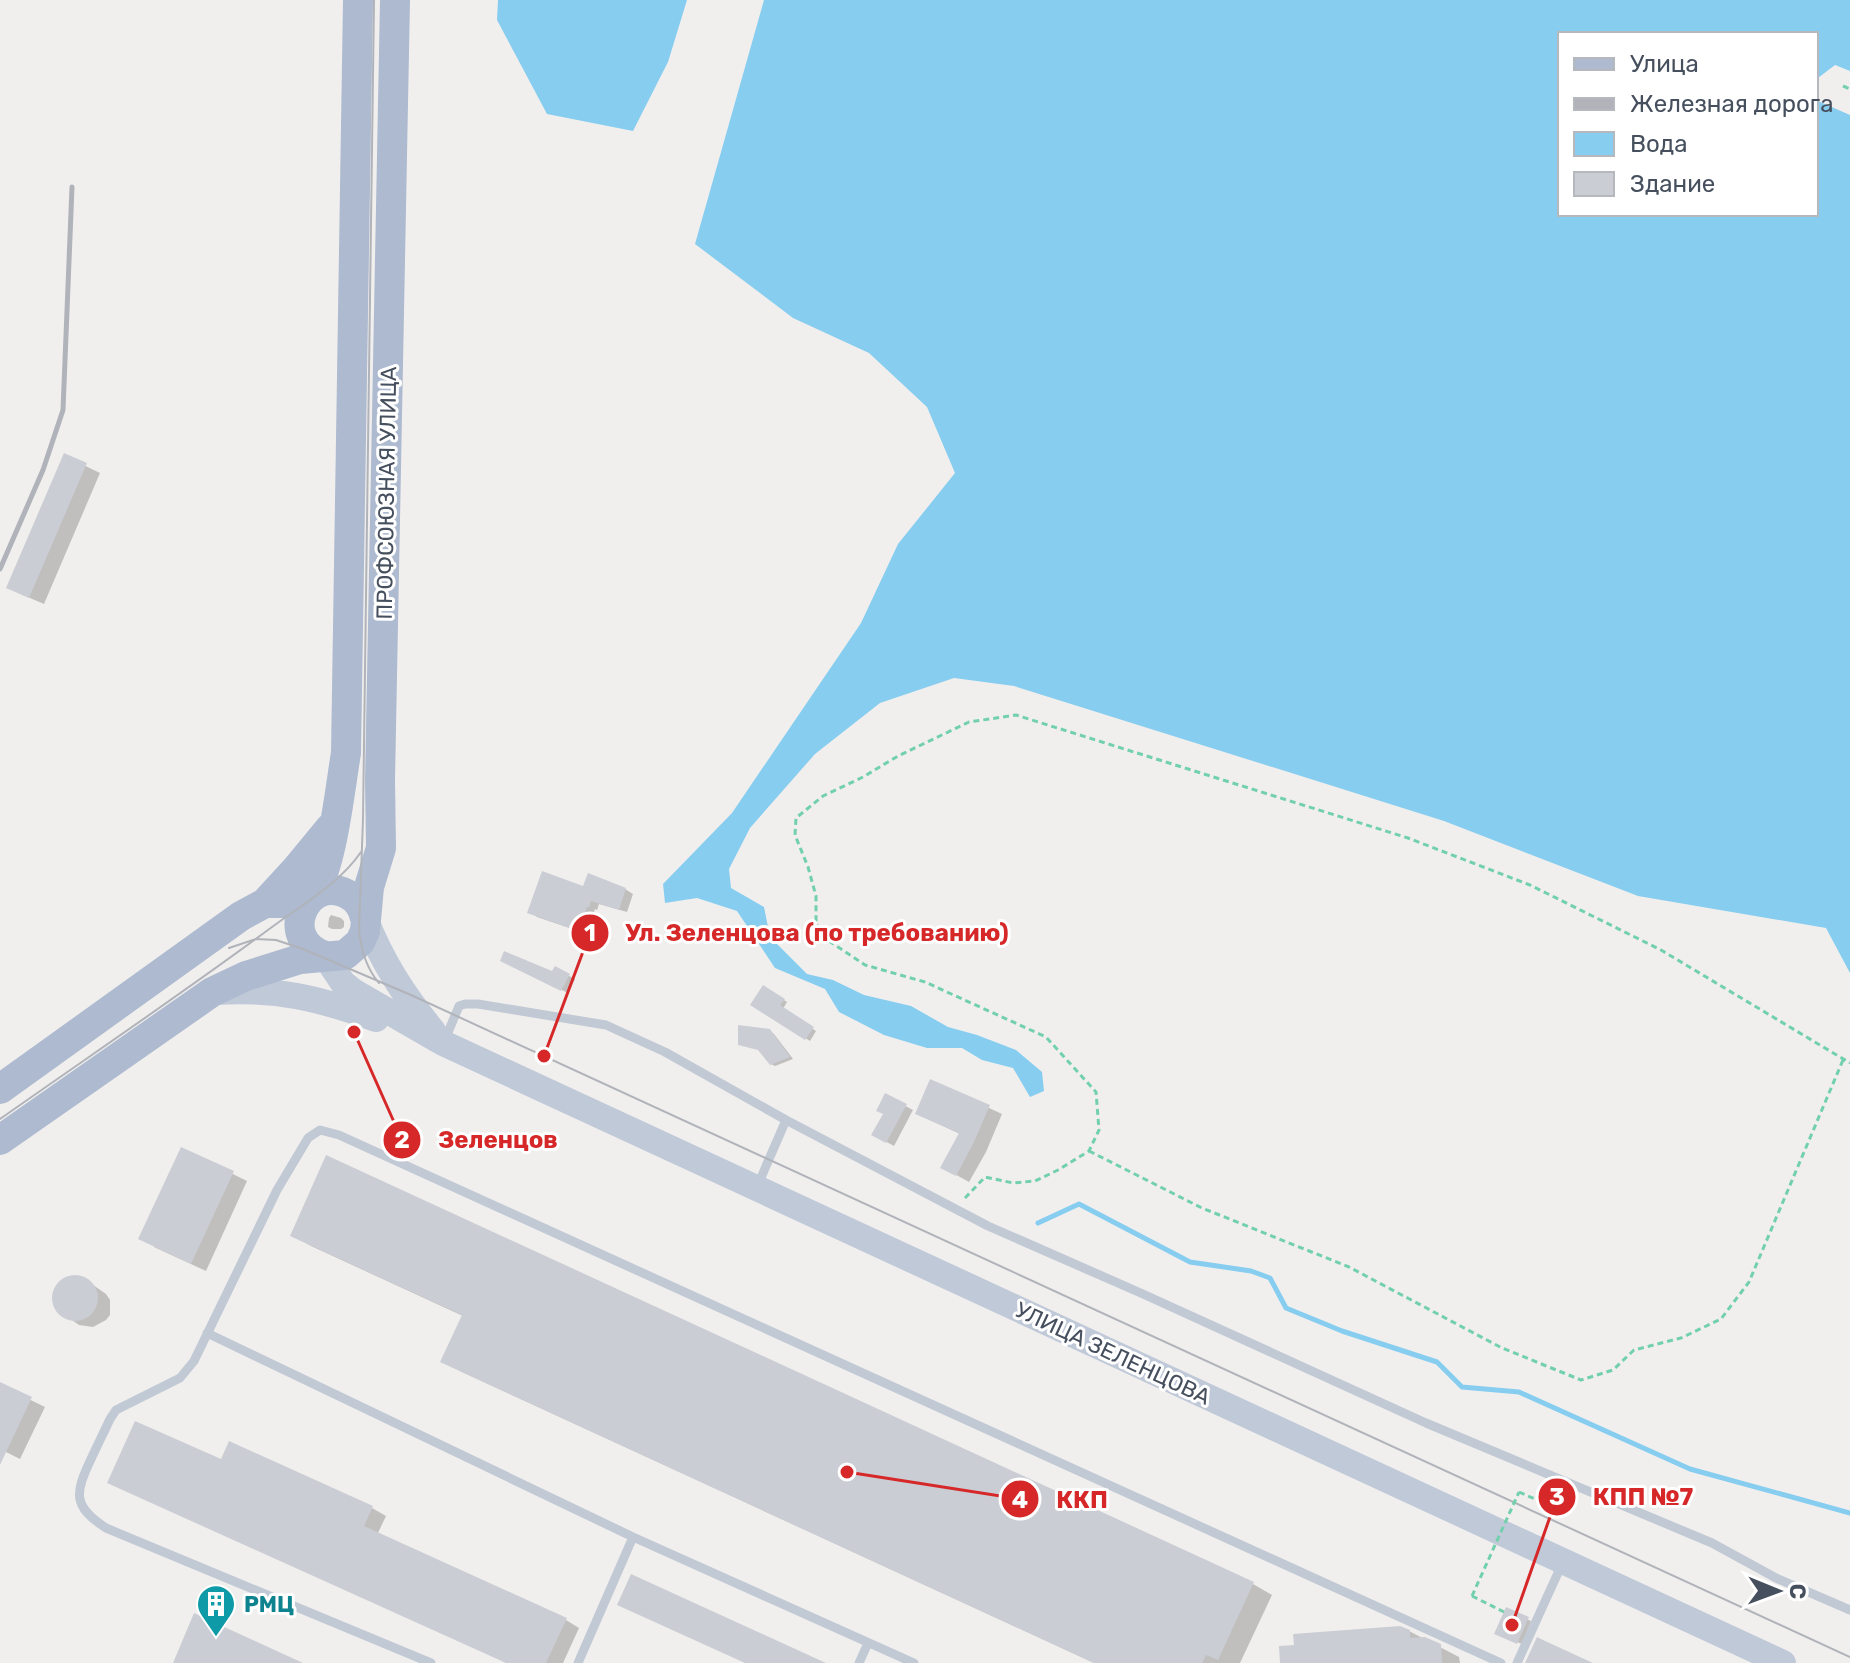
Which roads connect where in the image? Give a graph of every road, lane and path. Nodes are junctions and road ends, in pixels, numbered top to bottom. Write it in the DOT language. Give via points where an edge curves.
graph roads {
  1 [pos="358,0"];
  2 [pos="395,0"];
  3 [pos="1843,86"];
  4 [pos="1850,89"];
  5 [pos="334,823"];
  6 [pos="312,898"];
  7 [pos="265,903"];
  8 [pos="365,918"];
  9 [pos="322,955"];
  10 [pos="212,992"];
  11 [pos="443,1043"];
  12 [pos="1843,1060"];
  13 [pos="1850,1063"];
  14 [pos="0,1089"];
  15 [pos="786,1120"];
  16 [pos="0,1140"];
  17 [pos="1089,1151"];
  18 [pos="757,1189"];
  19 [pos="955,1210"];
  20 [pos="207,1333"];
  21 [pos="1560,1510"];
  22 [pos="633,1537"];
  23 [pos="1563,1562"];
  24 [pos="1850,1610"];
  25 [pos="1504,1612"];
  26 [pos="868,1643"];
  27 [pos="431,1663"];
  28 [pos="578,1663"];
  29 [pos="859,1663"];
  30 [pos="913,1663"];
  31 [pos="1501,1663"];
  32 [pos="1517,1663"];
  33 [pos="1783,1663"];
  1 -- 5 [label="main road, ПРОФСОЮЗНАЯ УЛИЦА" via="346,753"];
  2 -- 8 [label="main road, ПРОФСОЮЗНАЯ УЛИЦА" via="381,848"];
  3 -- 4 [label="path"];
  5 -- 6 [label="main road, ПРОФСОЮЗНАЯ УЛИЦА"];
  5 -- 7 [label="main road"];
  6 -- 7 [label="main road"];
  6 -- 8 [label="main road" via="337,891 350,895"];
  6 -- 9 [label="main road" via="300,916 300,931 306,945"];
  7 -- 14 [label="main road"];
  8 -- 9 [label="main road, ПРОФСОЮЗНАЯ УЛИЦА" via="356,948 338,957"];
  8 -- 11 [label="main road, УЛИЦА ЗЕЛЕНЦОВА" via="395,981"];
  9 -- 10 [label="main road, ПРОФСОЮЗНАЯ УЛИЦА" via="268,968"];
  9 -- 11 [label="main road, УЛИЦА ЗЕЛЕНЦОВА" via="353,991"];
  10 -- 11 [label="main road" via="314,998"];
  10 -- 16 [label="main road, ПРОФСОЮЗНАЯ УЛИЦА"];
  11 -- 15 [label="lane" via="459,1006 465,1004 606,1025"];
  11 -- 18 [label="main road, УЛИЦА ЗЕЛЕНЦОВА"];
  12 -- 13 [label="path"];
  12 -- 17 [label="path" via="1749,1282 1721,1319 1681,1338 1634,1350 1613,1370 1581,1380 1502,1348 1349,1267 1202,1208"];
  12 -- 17 [label="path" via="1661,950 1530,885 1422,843 1016,715 969,722 823,796 796,818 795,835 816,896 816,924 829,941 865,965 925,982 1046,1037 1096,1092 1099,1130"];
  15 -- 18 [label="lane"];
  15 -- 19 [label="lane"];
  17 -- 19 [label="path" via="1035,1181 985,1177"];
  18 -- 23 [label="main road, УЛИЦА ЗЕЛЕНЦОВА"];
  19 -- 24 [label="lane" via="1426,1423 1712,1543"];
  20 -- 22 [label="lane"];
  20 -- 27 [label="lane" via="180,1378 113,1414 79,1484 84,1509 106,1528"];
  20 -- 31 [label="lane" via="269,1204 308,1138 320,1130"];
  21 -- 25 [label="path, bridge" via="1519,1492 1472,1596"];
  22 -- 26 [label="lane"];
  22 -- 28 [label="lane"];
  23 -- 32 [label="lane"];
  23 -- 33 [label="main road, УЛИЦА ЗЕЛЕНЦОВА"];
  26 -- 29 [label="lane"];
  26 -- 30 [label="lane"];
}
